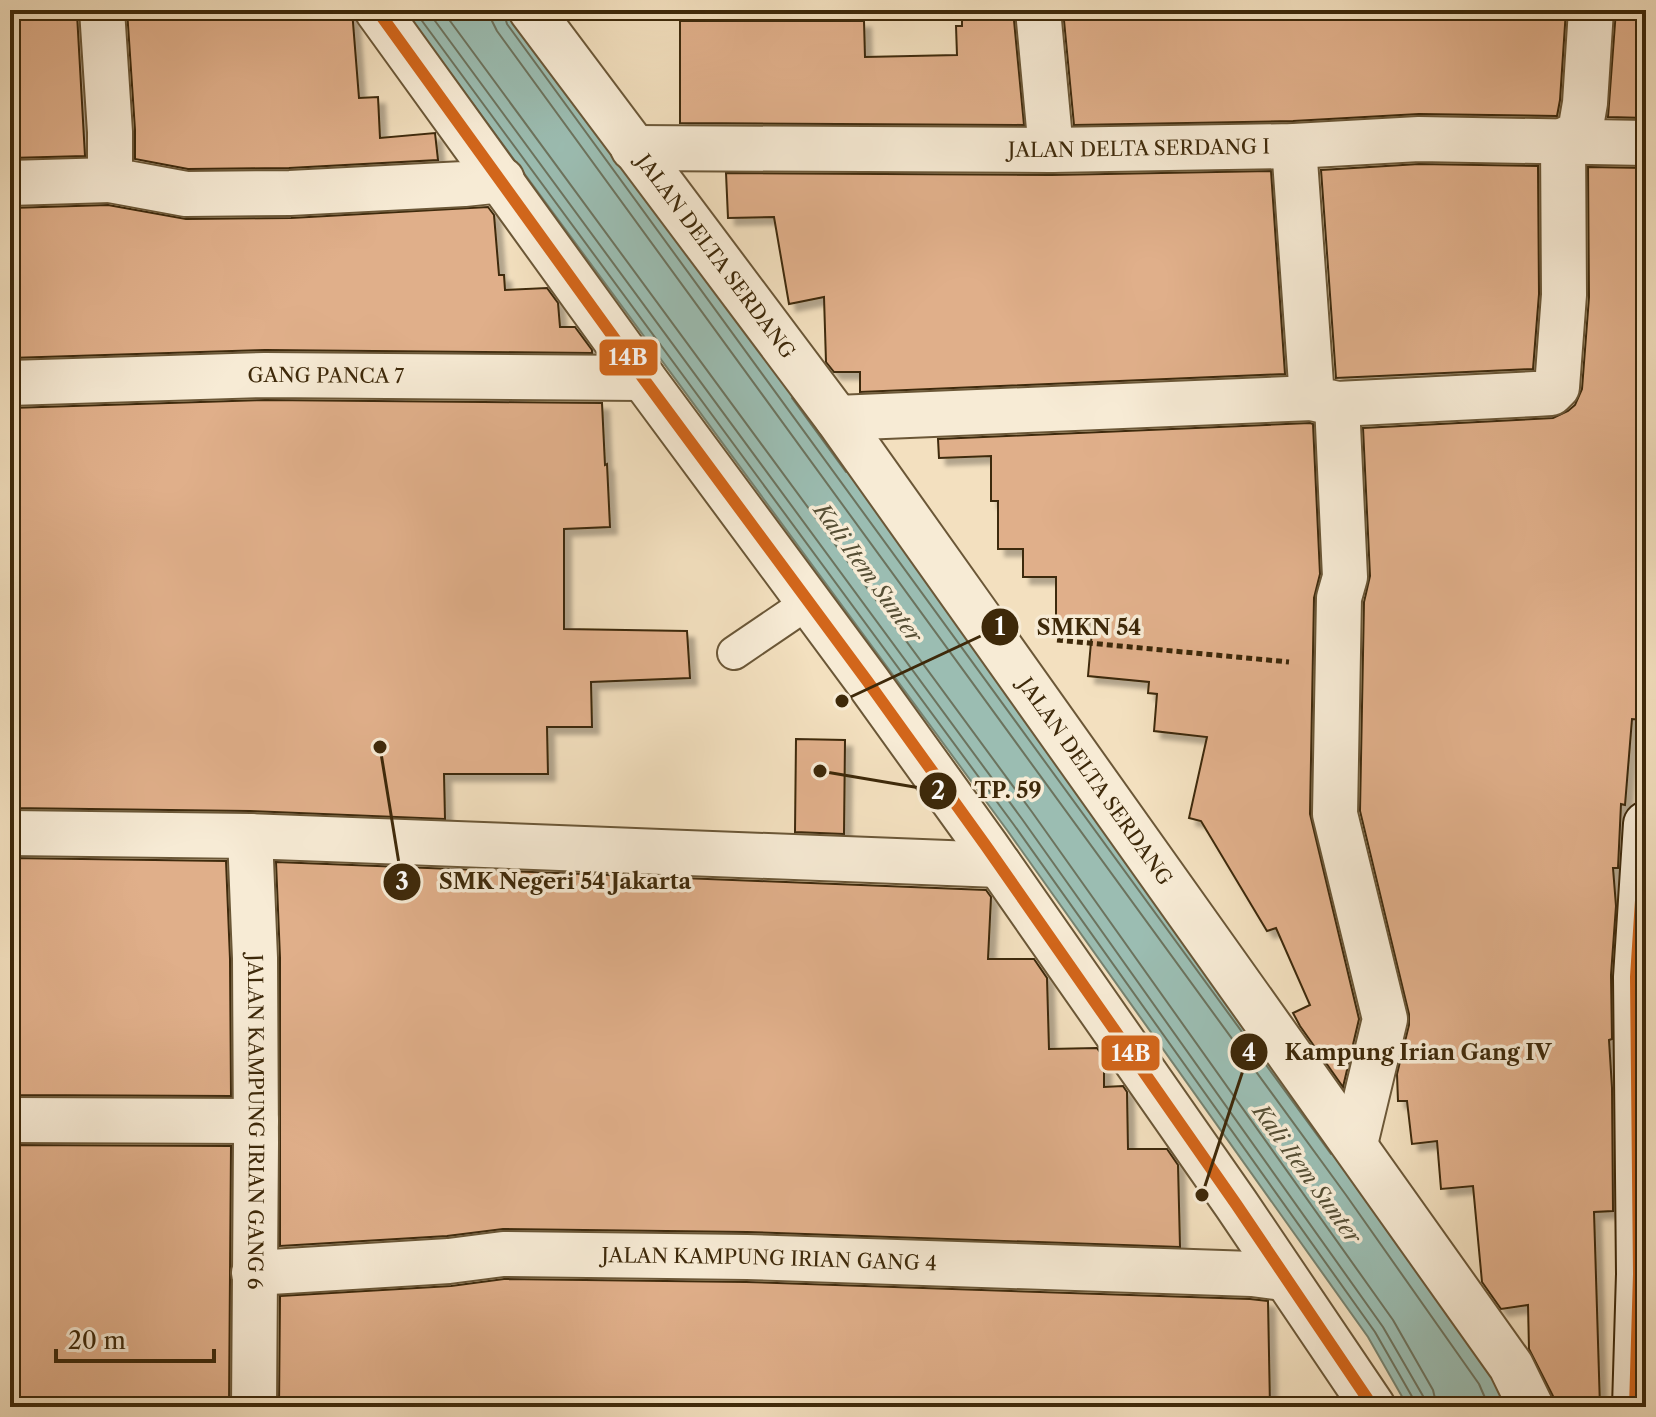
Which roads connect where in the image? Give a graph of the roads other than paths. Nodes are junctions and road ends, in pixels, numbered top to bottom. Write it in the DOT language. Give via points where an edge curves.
graph roads {
  1 [pos="102,10"];
  2 [pos="377,10"];
  3 [pos="531,10"];
  4 [pos="1038,10"];
  5 [pos="1591,10"];
  6 [pos="1563,141"];
  7 [pos="1646,143"];
  8 [pos="1294,146"];
  9 [pos="633,148"];
  10 [pos="1051,150"];
  11 [pos="110,180"];
  12 [pos="502,180"];
  13 [pos="10,183"];
  14 [pos="643,378"];
  15 [pos="10,383"];
  16 [pos="1324,401"];
  17 [pos="837,418"];
  18 [pos="809,602"];
  19 [pos="734,653"];
  20 [pos="1646,824"];
  21 [pos="10,833"];
  22 [pos="250,836"];
  23 [pos="994,857"];
  24 [pos="1641,977"];
  25 [pos="10,1120"];
  26 [pos="256,1121"];
  27 [pos="1355,1144"];
  28 [pos="254,1273"];
  29 [pos="1643,1275"];
  30 [pos="1284,1278"];
  31 [pos="254,1407"];
  32 [pos="1373,1407"];
  33 [pos="1531,1407"];
  34 [pos="1635,1407"];
  1 -- 11 [label="street"];
  2 -- 12 [label="street"];
  3 -- 9 [label="street, JALAN DELTA SERDANG"];
  4 -- 10 [label="street"];
  5 -- 6 [label="street" via="1580,132"];
  6 -- 7 [label="street, JALAN DELTA SERDANG I"];
  6 -- 8 [label="street, JALAN DELTA SERDANG I" via="1419,139"];
  6 -- 16 [label="street" via="1564,295 1557,387 1535,394"];
  8 -- 10 [label="street, JALAN DELTA SERDANG I"];
  8 -- 16 [label="street"];
  9 -- 10 [label="street, JALAN DELTA SERDANG I"];
  9 -- 17 [label="street, JALAN DELTA SERDANG"];
  11 -- 12 [label="street" via="201,194"];
  11 -- 13 [label="street"];
  12 -- 14 [label="street"];
  14 -- 15 [label="street, GANG PANCA 7" via="265,375"];
  14 -- 18 [label="street"];
  16 -- 17 [label="street"];
  16 -- 27 [label="street" via="1345,577 1339,598 1335,814 1385,1019"];
  17 -- 27 [label="street, JALAN DELTA SERDANG"];
  18 -- 19 [label="lane"];
  18 -- 23 [label="street"];
  20 -- 24 [label="street"];
  21 -- 22 [label="street"];
  22 -- 23 [label="street"];
  22 -- 26 [label="street, JALAN KAMPUNG IRIAN GANG 6"];
  23 -- 30 [label="street"];
  24 -- 29 [label="street"];
  25 -- 26 [label="street"];
  26 -- 28 [label="street, JALAN KAMPUNG IRIAN GANG 6"];
  27 -- 33 [label="street, JALAN DELTA SERDANG" via="1511,1366"];
  28 -- 30 [label="street, JALAN KAMPUNG IRIAN GANG 4" via="503,1254 747,1257"];
  28 -- 31 [label="street, JALAN KAMPUNG IRIAN GANG 6"];
  29 -- 34 [label="street"];
  30 -- 32 [label="street"];
}
